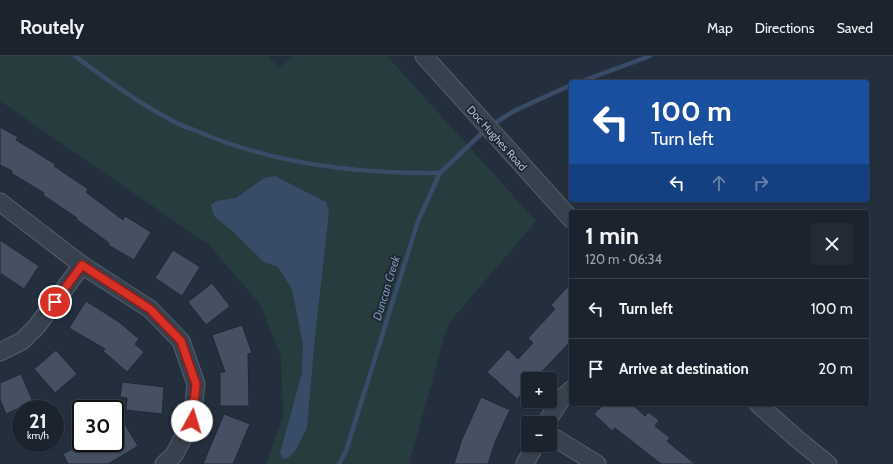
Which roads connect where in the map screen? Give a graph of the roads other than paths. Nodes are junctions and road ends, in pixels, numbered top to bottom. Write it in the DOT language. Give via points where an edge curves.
graph roads {
  1 [pos="424,56"];
  2 [pos="0,202"];
  3 [pos="569,217"];
  4 [pos="82,265"];
  5 [pos="0,352"];
  6 [pos="569,392"];
  7 [pos="760,406"];
  8 [pos="550,416"];
  9 [pos="557,439"];
  10 [pos="531,452"];
  11 [pos="164,464"];
  12 [pos="525,464"];
  13 [pos="597,464"];
  14 [pos="828,464"];
  1 -- 3 [label="street, Doc Hughes Road"];
  2 -- 4 [label="street"];
  4 -- 5 [label="street" via="37,326 22,341"];
  4 -- 11 [label="street" via="150,309 181,341 196,384 192,421 174,455"];
  6 -- 8 [label="street"];
  7 -- 14 [label="street"];
  9 -- 13 [label="street"];
  10 -- 12 [label="street"];
}
